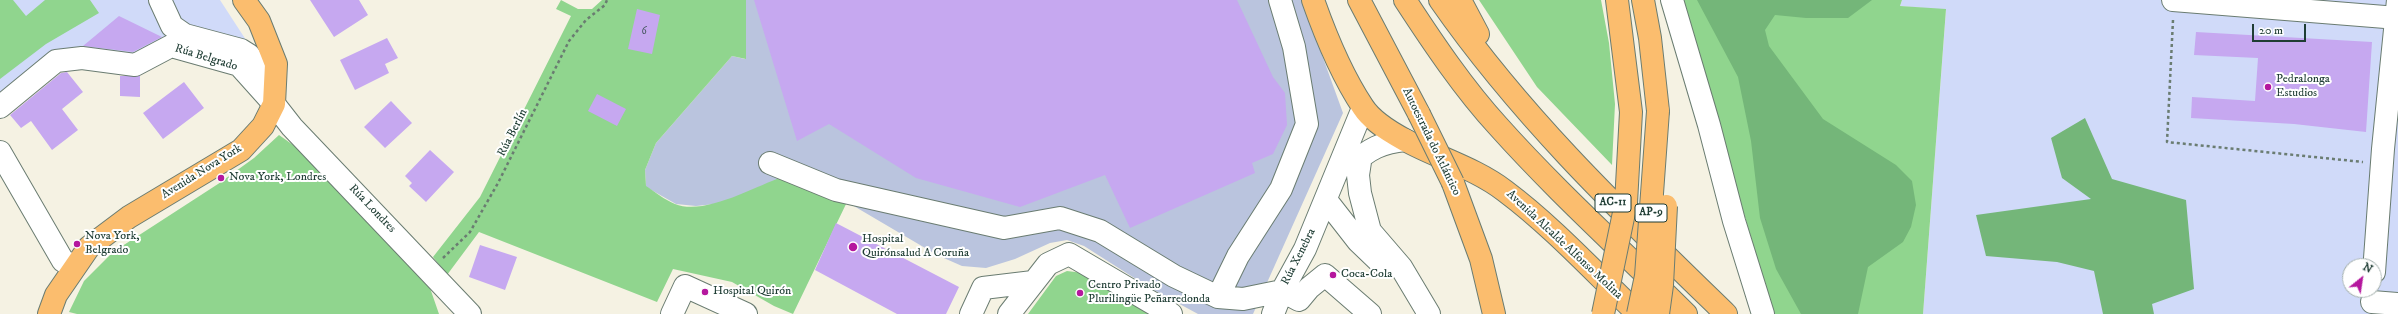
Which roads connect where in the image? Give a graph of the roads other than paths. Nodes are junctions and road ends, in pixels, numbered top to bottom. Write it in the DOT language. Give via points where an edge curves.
graph roads {
  1 [pos="160,0"];
  2 [pos="244,0"];
  3 [pos="1280,0"];
  4 [pos="1313,0"];
  5 [pos="1359,0"];
  6 [pos="1405,0"];
  7 [pos="1440,0"];
  8 [pos="1460,0"];
  9 [pos="1617,0"];
  10 [pos="1642,0"];
  11 [pos="1672,0"];
  12 [pos="2173,7"];
  13 [pos="2397,12"];
  14 [pos="276,81"];
  15 [pos="1504,87"];
  16 [pos="274,104"];
  17 [pos="0,107"];
  18 [pos="1363,108"];
  19 [pos="1658,111"];
  20 [pos="1405,140"];
  21 [pos="0,152"];
  22 [pos="2388,154"];
  23 [pos="1361,155"];
  24 [pos="770,163"];
  25 [pos="1326,200"];
  26 [pos="1626,203"];
  27 [pos="1364,236"];
  28 [pos="1305,249"];
  29 [pos="2376,258"];
  30 [pos="75,266"];
  31 [pos="1033,282"];
  32 [pos="1282,291"];
  33 [pos="1218,297"];
  34 [pos="2372,302"];
  35 [pos="451,304"];
  36 [pos="2398,304"];
  37 [pos="49,314"];
  38 [pos="470,314"];
  39 [pos="672,314"];
  40 [pos="746,314"];
  41 [pos="971,314"];
  42 [pos="1008,314"];
  43 [pos="1172,314"];
  44 [pos="1273,314"];
  45 [pos="1370,314"];
  46 [pos="1429,314"];
  47 [pos="1494,314"];
  48 [pos="1603,314"];
  49 [pos="1614,314"];
  50 [pos="1638,314"];
  51 [pos="1658,314"];
  52 [pos="1686,314"];
  53 [pos="1726,314"];
  54 [pos="1763,314"];
  1 -- 14 [label="street" via="172,26 186,34 240,50 249,55 265,79"];
  2 -- 14 [label="main road, Avenida Nova York" via="259,21 276,64"];
  3 -- 33 [label="street" via="1294,47 1307,124 1281,189 1238,256"];
  4 -- 18 [label="main road, Avenida Alcalde Alfonso Molina" via="1328,44"];
  5 -- 47 [label="main road, Autoestrada do Atlántico, bridge" via="1453,183 1481,260"];
  6 -- 52 [label="main road, AC-11" via="1428,36 1497,126"];
  7 -- 15 [label="main road, AC-11"];
  8 -- 15 [label="main road"];
  9 -- 26 [label="main road" via="1631,112"];
  10 -- 19 [label="main road, AP-9" via="1650,38"];
  11 -- 54 [label="street"];
  12 -- 13 [label="street"];
  13 -- 22 [label="street"];
  14 -- 16 [label="main road, Avenida Nova York"];
  15 -- 53 [label="main road, AC-11" via="1556,145"];
  16 -- 17 [label="street, Rúa Belgrado" via="239,65 171,46 135,65 82,58 56,61"];
  16 -- 30 [label="main road, Avenida Nova York" via="262,126 241,150 129,217 89,246"];
  16 -- 35 [label="street, Rúa Londres" via="289,124 431,271"];
  18 -- 20 [label="main road, Avenida Alcalde Alfonso Molina" via="1380,124"];
  18 -- 25 [label="street, Rúa Xenebra"];
  19 -- 50 [label="main road, AP-9, bridge" via="1646,276"];
  19 -- 51 [label="main road, bridge" via="1666,207"];
  20 -- 23 [label="street, Rúa Xenebra" via="1378,145"];
  20 -- 50 [label="main road, Avenida Alcalde Alfonso Molina" via="1484,177 1505,191"];
  21 -- 30 [label="street" via="63,260"];
  22 -- 29 [label="street"];
  23 -- 25 [label="street, Rúa Xenebra"];
  23 -- 27 [label="street" via="1358,176"];
  24 -- 33 [label="street" via="836,190 1004,228 1060,218 1100,231 1174,276"];
  25 -- 27 [label="street"];
  25 -- 28 [label="street, Rúa Xenebra"];
  26 -- 48 [label="main road, bridge"];
  26 -- 49 [label="main road, bridge"];
  27 -- 28 [label="street" via="1341,231 1322,235"];
  27 -- 46 [label="street"];
  28 -- 32 [label="street, Rúa Xenebra"];
  30 -- 37 [label="main road, Avenida Nova York" via="56,295"];
  31 -- 41 [label="street" via="984,288"];
  31 -- 42 [label="street"];
  31 -- 43 [label="street" via="1048,264 1069,254"];
  32 -- 33 [label="street" via="1243,299"];
  32 -- 44 [label="street, Rúa Xenebra"];
  32 -- 45 [label="street" via="1299,300 1325,275"];
  34 -- 36 [label="street"];
  35 -- 38 [label="street, Rúa Londres"];
  39 -- 40 [label="street" via="685,286"];
}
